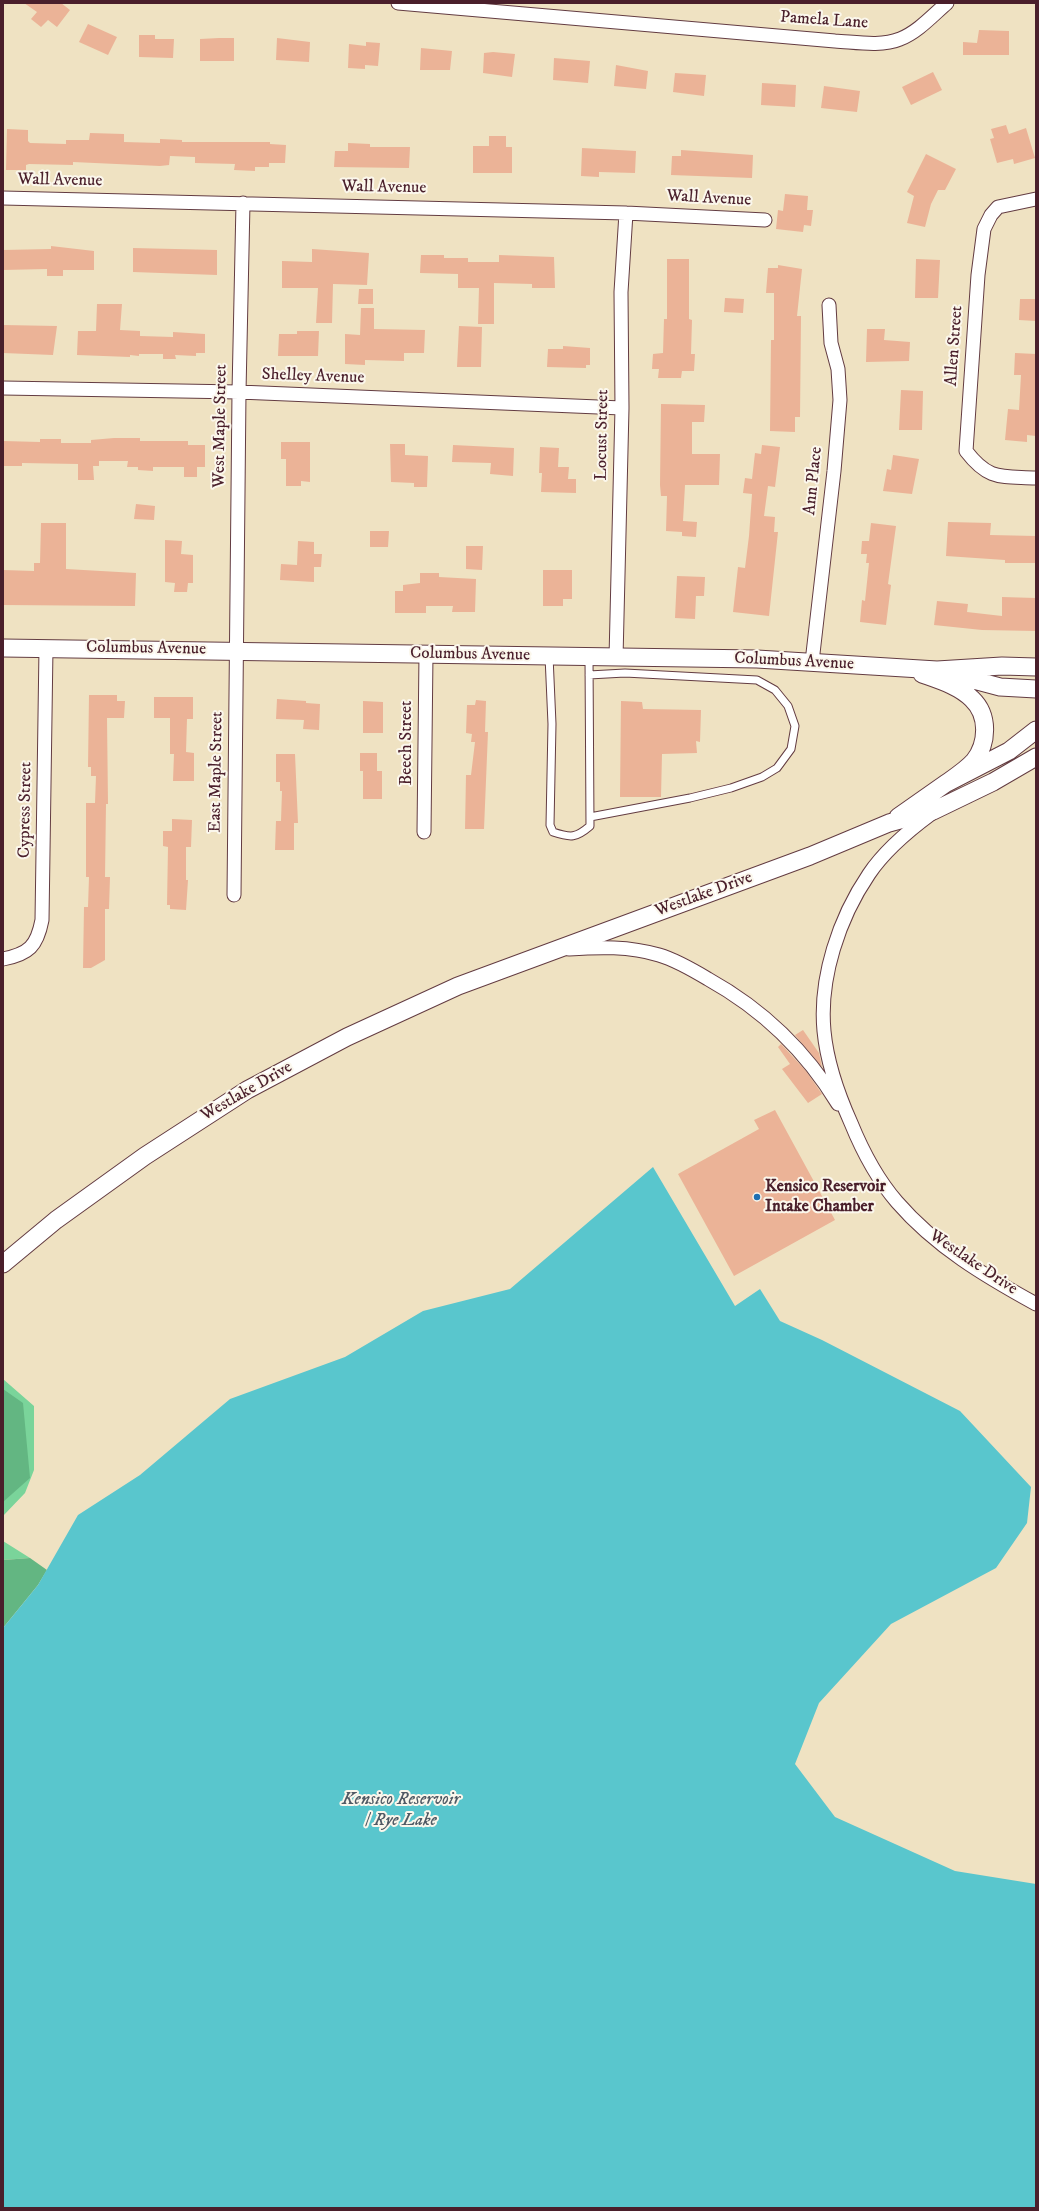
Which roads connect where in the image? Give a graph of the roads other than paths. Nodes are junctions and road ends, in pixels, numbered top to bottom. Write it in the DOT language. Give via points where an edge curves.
graph roads {
  1 [pos="398,3"];
  2 [pos="947,3"];
  3 [pos="3,198"];
  4 [pos="1036,199"];
  5 [pos="243,203"];
  6 [pos="626,213"];
  7 [pos="765,220"];
  8 [pos="830,305"];
  9 [pos="3,388"];
  10 [pos="239,392"];
  11 [pos="622,408"];
  12 [pos="1036,478"];
  13 [pos="3,648"];
  14 [pos="46,648"];
  15 [pos="237,650"];
  16 [pos="426,654"];
  17 [pos="549,656"];
  18 [pos="589,657"];
  19 [pos="616,658"];
  20 [pos="812,662"];
  21 [pos="1036,667"];
  22 [pos="905,668"];
  23 [pos="937,670"];
  24 [pos="589,675"];
  25 [pos="1036,689"];
  26 [pos="1036,730"];
  27 [pos="1036,757"];
  28 [pos="1036,762"];
  29 [pos="993,782"];
  30 [pos="945,784"];
  31 [pos="954,802"];
  32 [pos="590,817"];
  33 [pos="889,823"];
  34 [pos="424,832"];
  35 [pos="234,895"];
  36 [pos="7,958"];
  37 [pos="517,964"];
  38 [pos="858,1140"];
  39 [pos="3,1264"];
  40 [pos="1036,1304"];
  1 -- 2 [label="street, Pamela Lane" via="835,41 886,43 901,39 917,29"];
  3 -- 5 [label="street, Wall Avenue"];
  4 -- 12 [label="street, Allen Street" via="998,206 984,229 978,275 966,451 978,467 992,475"];
  5 -- 6 [label="street, Wall Avenue"];
  5 -- 10 [label="street, West Maple Street"];
  6 -- 7 [label="street, Wall Avenue"];
  6 -- 11 [label="street, Locust Street" via="621,292"];
  8 -- 20 [label="street, Ann Place" via="831,343 838,369 840,400"];
  9 -- 10 [label="street, Shelley Avenue"];
  10 -- 11 [label="street, Shelley Avenue"];
  10 -- 15 [label="street, West Maple Street"];
  11 -- 19 [label="street, Locust Street"];
  13 -- 14 [label="street, Columbus Avenue"];
  14 -- 15 [label="street, Columbus Avenue"];
  14 -- 36 [label="street, Cypress Street" via="42,920 35,944 27,951"];
  15 -- 16 [label="street, Columbus Avenue"];
  15 -- 35 [label="street, East Maple Street"];
  16 -- 17 [label="street, Columbus Avenue"];
  16 -- 34 [label="street, Beech Street"];
  17 -- 18 [label="street, Columbus Avenue"];
  17 -- 32 [label="lane" via="552,724 550,825 553,832 567,837 580,835 590,826"];
  18 -- 19 [label="street, Columbus Avenue"];
  18 -- 24 [label="lane"];
  19 -- 20 [label="street, Columbus Avenue"];
  20 -- 22 [label="street, Columbus Avenue"];
  21 -- 23 [label="street, Columbus Avenue" via="1002,666"];
  22 -- 23 [label="street, Columbus Avenue"];
  22 -- 30 [label="street" via="961,690 972,699 984,722 985,736 974,761"];
  23 -- 25 [label="street, Columbus Avenue" via="1000,687"];
  24 -- 32 [label="lane"];
  24 -- 32 [label="lane" via="625,674 757,680 775,690 788,706 795,726 791,749 777,768 762,777 690,798"];
  26 -- 30 [label="street" via="1009,751"];
  27 -- 29 [label="street"];
  28 -- 29 [label="street"];
  29 -- 31 [label="street"];
  30 -- 33 [label="street"];
  31 -- 33 [label="street"];
  31 -- 38 [label="street, Westlake Drive" via="914,827 889,849 869,874 852,903 831,962 824,994 824,1031 831,1069"];
  33 -- 37 [label="street, Westlake Drive" via="810,856"];
  37 -- 38 [label="street, Westlake Drive" via="568,950 599,947 630,949 659,955 690,968 749,1005 775,1025 822,1080"];
  37 -- 39 [label="street, Westlake Drive" via="402,1010 247,1090 100,1187"];
  38 -- 40 [label="street, Westlake Drive" via="896,1201 920,1227 974,1268"];
}
